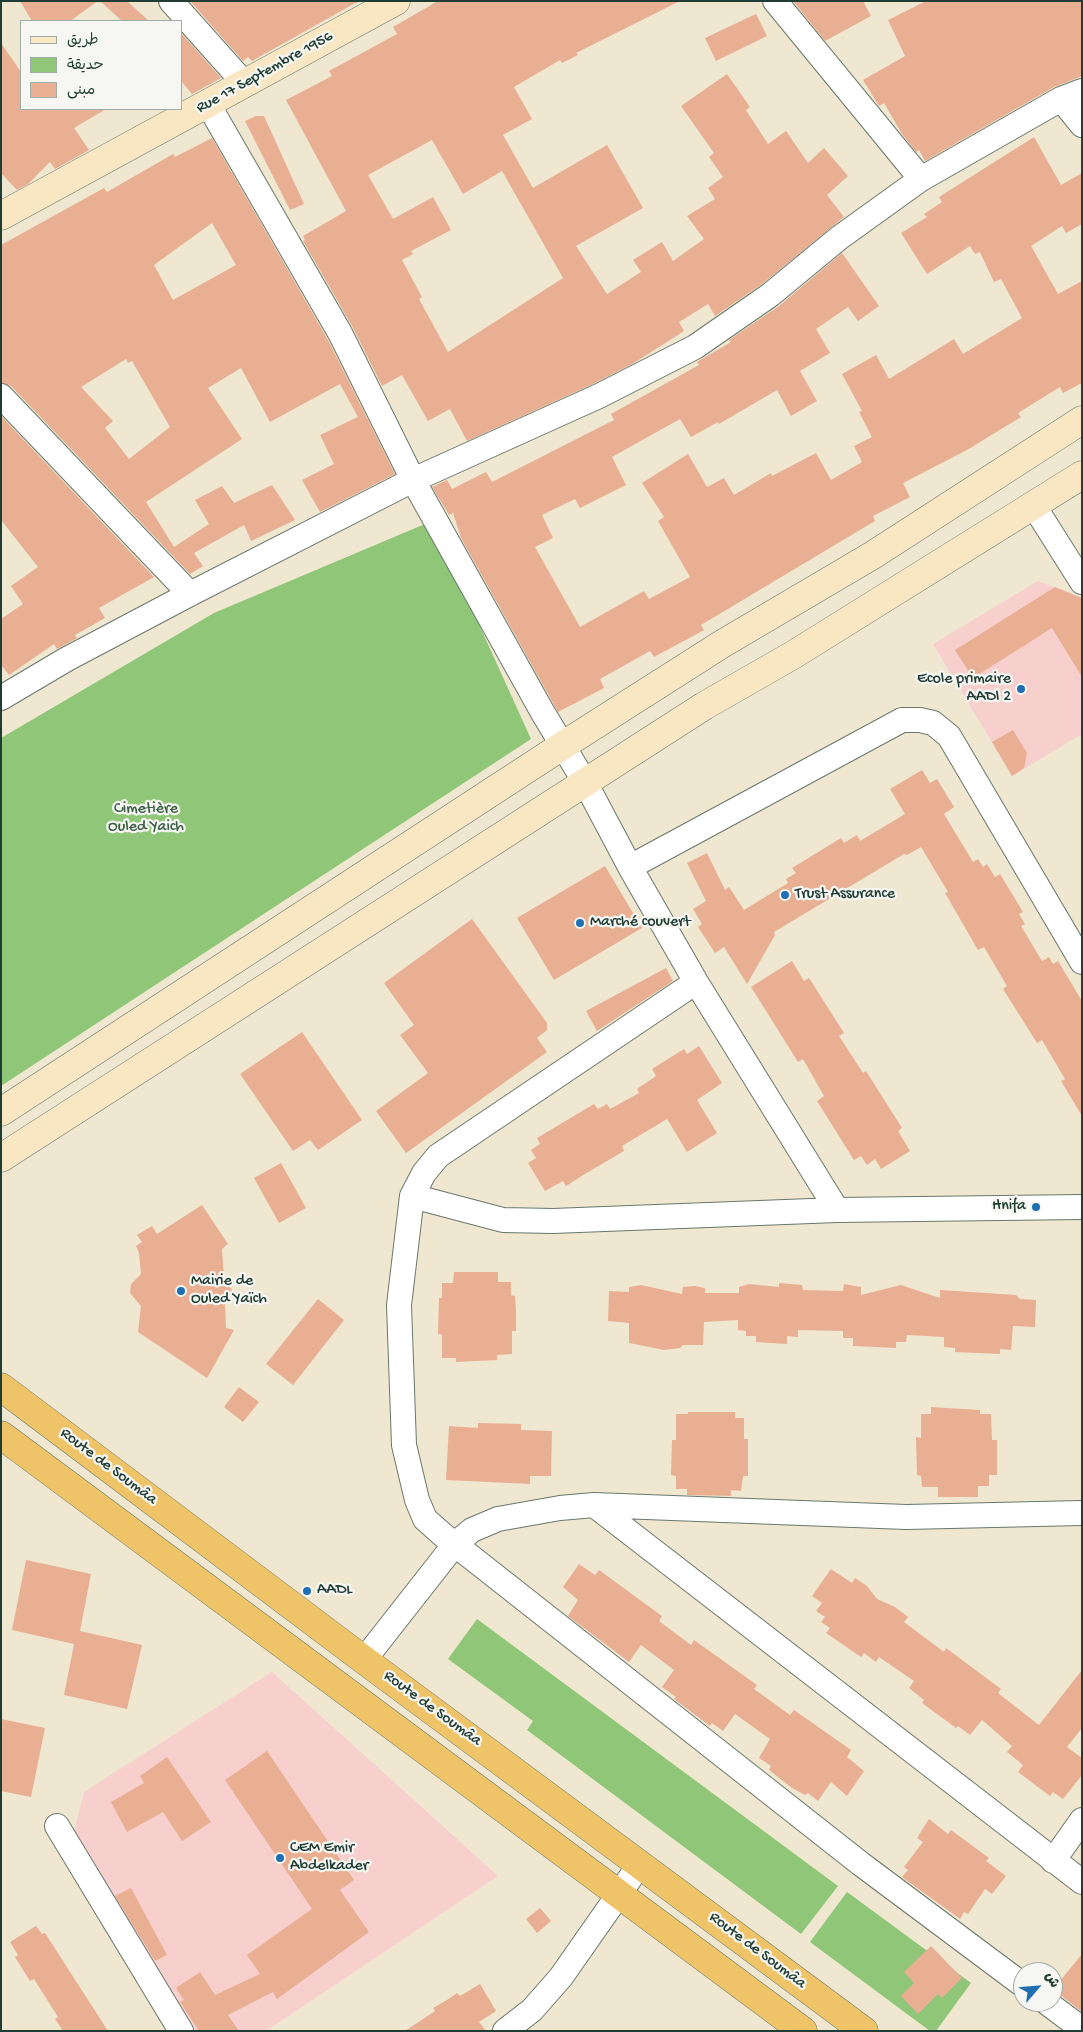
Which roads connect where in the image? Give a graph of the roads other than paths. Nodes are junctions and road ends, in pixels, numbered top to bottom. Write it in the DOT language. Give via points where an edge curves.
graph roads {
  1 [pos="171,1"];
  2 [pos="396,1"];
  3 [pos="775,1"];
  4 [pos="245,84"];
  5 [pos="1072,95"];
  6 [pos="208,104"];
  7 [pos="1082,125"];
  8 [pos="921,179"];
  9 [pos="1,216"];
  10 [pos="1,396"];
  11 [pos="1082,420"];
  12 [pos="1082,474"];
  13 [pos="413,480"];
  14 [pos="1034,506"];
  15 [pos="1082,582"];
  16 [pos="190,594"];
  17 [pos="1,698"];
  18 [pos="562,746"];
  19 [pos="586,784"];
  20 [pos="630,867"];
  21 [pos="1082,962"];
  22 [pos="696,982"];
  23 [pos="1,1112"];
  24 [pos="1,1158"];
  25 [pos="412,1196"];
  26 [pos="1082,1206"];
  27 [pos="838,1210"];
  28 [pos="1,1386"];
  29 [pos="1,1435"];
  30 [pos="594,1505"];
  31 [pos="1082,1513"];
  32 [pos="455,1544"];
  33 [pos="364,1660"];
  34 [pos="1082,1820"];
  35 [pos="58,1826"];
  36 [pos="1053,1861"];
  37 [pos="640,1864"];
  38 [pos="1082,1882"];
  39 [pos="618,1894"];
  40 [pos="1013,1977"];
  41 [pos="1060,2012"];
  42 [pos="1082,2028"];
  43 [pos="181,2031"];
  44 [pos="505,2031"];
  45 [pos="803,2031"];
  46 [pos="864,2031"];
  1 -- 4 [label="street"];
  2 -- 4 [label="street, Rue 17 Septembre 1956"];
  3 -- 8 [label="street"];
  4 -- 6 [label="street, Rue 17 Septembre 1956"];
  5 -- 7 [label="street"];
  5 -- 8 [label="street"];
  6 -- 9 [label="street, Rue 17 Septembre 1956"];
  6 -- 13 [label="street" via="340,333"];
  8 -- 13 [label="street" via="840,238 770,295 695,347 600,396"];
  10 -- 16 [label="street"];
  11 -- 18 [label="street" via="881,550 722,644"];
  12 -- 14 [label="street"];
  13 -- 16 [label="street"];
  13 -- 18 [label="street"];
  14 -- 15 [label="street"];
  14 -- 19 [label="street" via="793,655 704,706"];
  16 -- 17 [label="street"];
  18 -- 19 [label="street"];
  18 -- 23 [label="street"];
  19 -- 20 [label="street"];
  19 -- 24 [label="street"];
  20 -- 21 [label="street" via="902,720 933,722 949,736"];
  20 -- 22 [label="street"];
  22 -- 25 [label="street" via="438,1156 427,1167"];
  22 -- 27 [label="street"];
  25 -- 27 [label="street" via="503,1220"];
  25 -- 32 [label="street" via="399,1305 404,1445 417,1500 425,1519"];
  26 -- 27 [label="street"];
  28 -- 33 [label="highway, Route de Soumâa"];
  29 -- 39 [label="highway"];
  30 -- 31 [label="street" via="906,1516"];
  30 -- 32 [label="street" via="498,1519 472,1530"];
  30 -- 36 [label="street"];
  32 -- 33 [label="street"];
  32 -- 40 [label="street" via="862,1864"];
  33 -- 37 [label="highway, Route de Soumâa"];
  34 -- 36 [label="street"];
  35 -- 43 [label="street"];
  36 -- 38 [label="street"];
  37 -- 39 [label="street"];
  37 -- 46 [label="highway, Route de Soumâa"];
  39 -- 44 [label="street" via="561,1977 532,2010"];
  39 -- 45 [label="highway"];
  41 -- 42 [label="street"];
}
